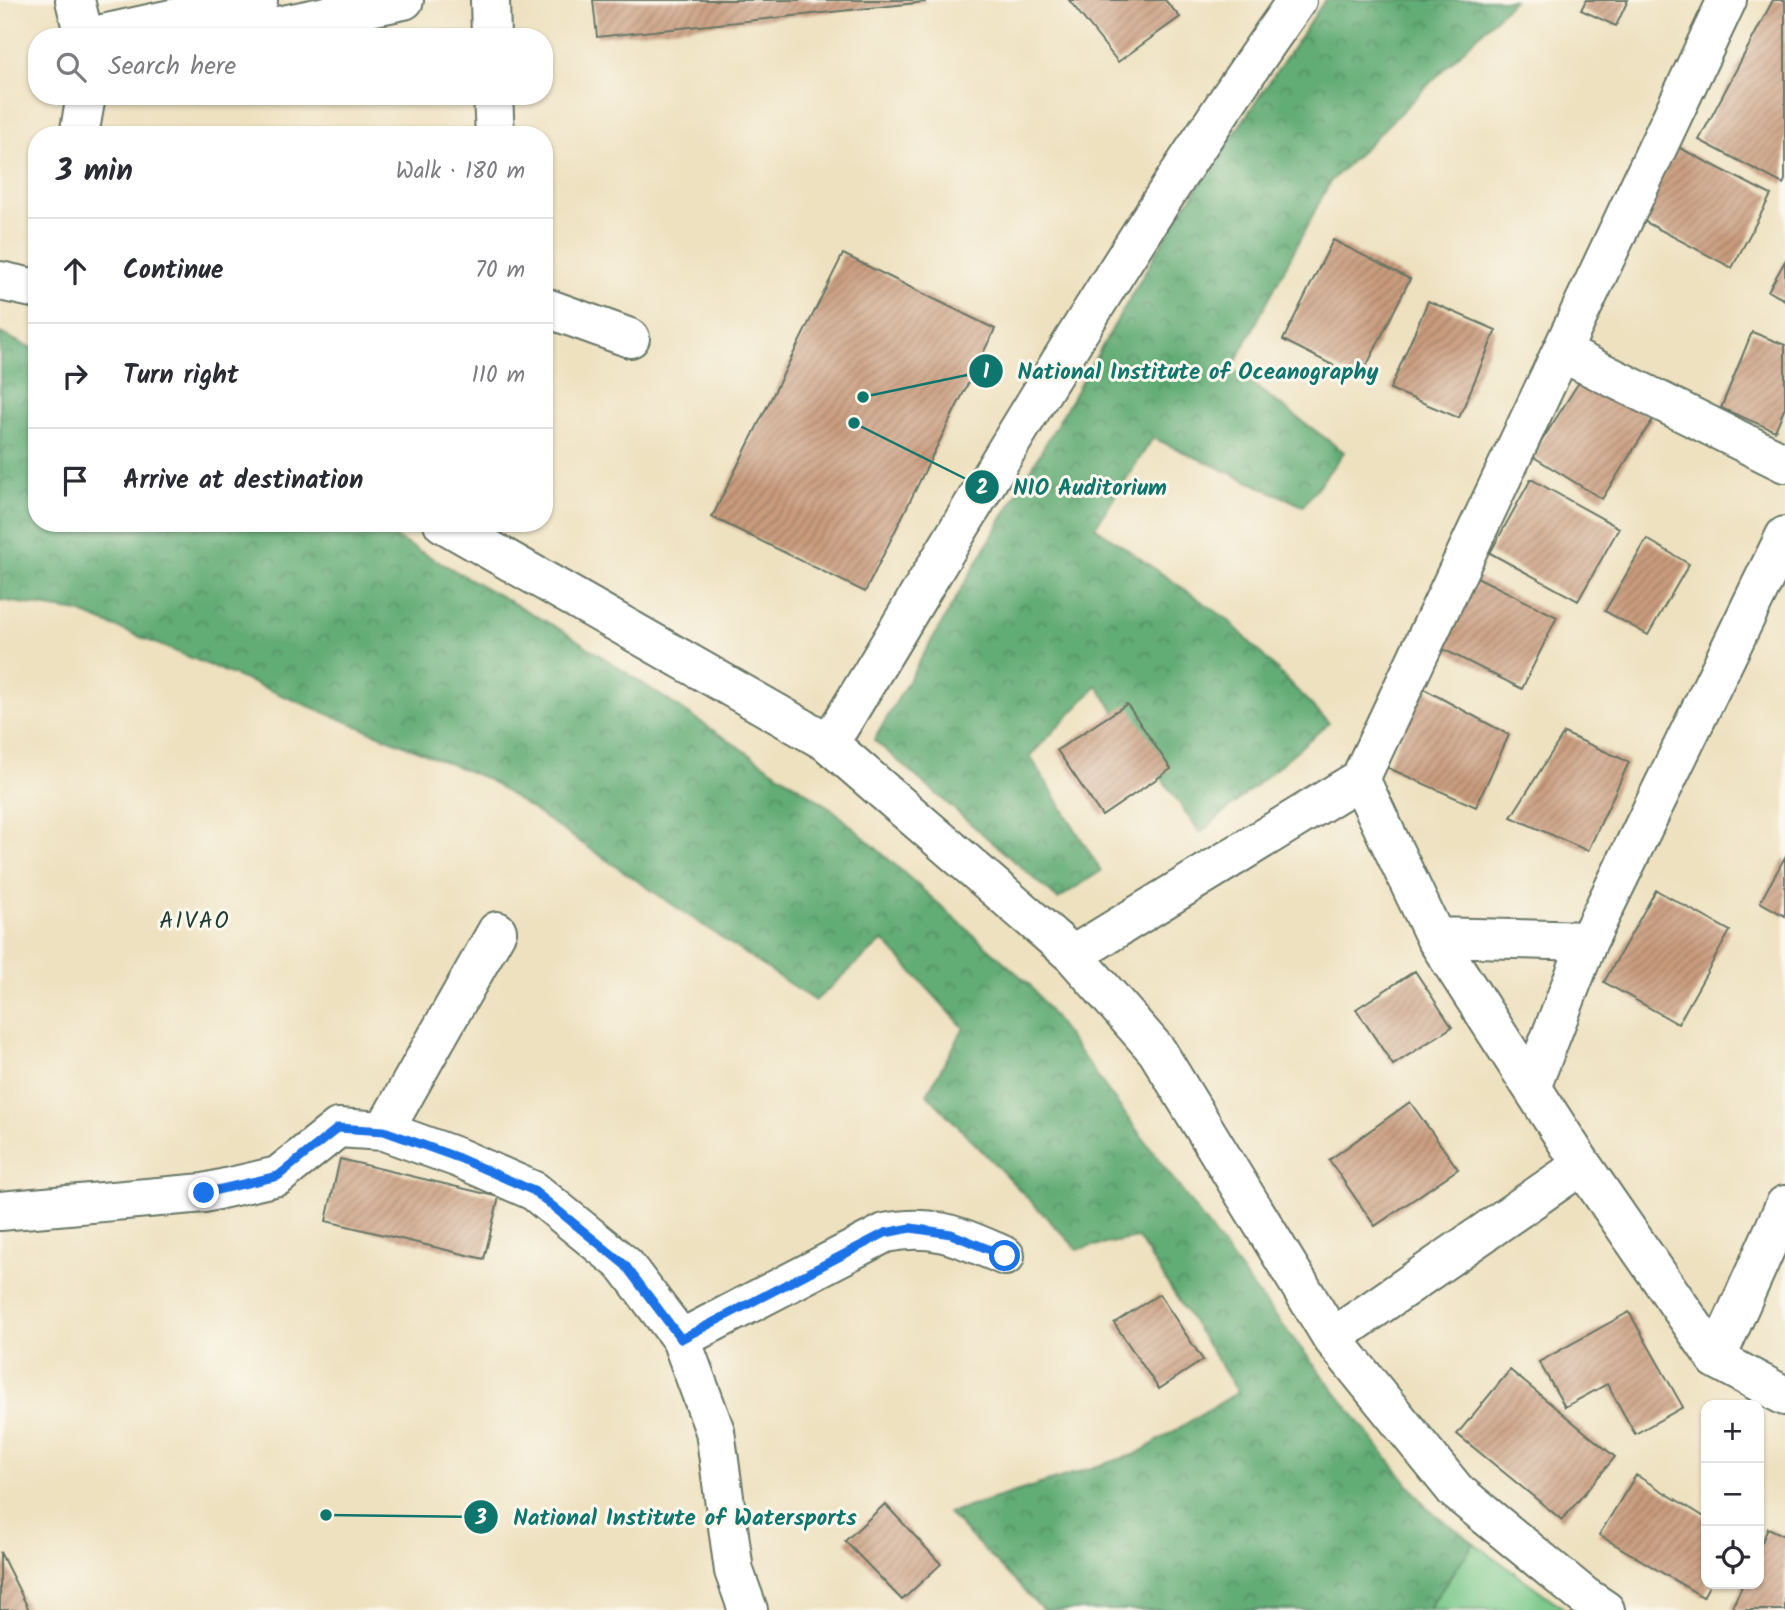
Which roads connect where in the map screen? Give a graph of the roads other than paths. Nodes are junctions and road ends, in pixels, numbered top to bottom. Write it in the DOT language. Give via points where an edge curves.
graph roads {
  1 [pos="75,0"];
  2 [pos="258,0"];
  3 [pos="404,0"];
  4 [pos="490,0"];
  5 [pos="1297,0"];
  6 [pos="1727,0"];
  7 [pos="83,28"];
  8 [pos="128,28"];
  9 [pos="269,28"];
  10 [pos="491,28"];
  11 [pos="84,105"];
  12 [pos="494,105"];
  13 [pos="81,126"];
  14 [pos="495,126"];
  15 [pos="0,283"];
  16 [pos="28,288"];
  17 [pos="553,310"];
  18 [pos="630,338"];
  19 [pos="1561,352"];
  20 [pos="1785,463"];
  21 [pos="459,532"];
  22 [pos="1785,536"];
  23 [pos="827,742"];
  24 [pos="1360,779"];
  25 [pos="497,931"];
  26 [pos="1435,937"];
  27 [pos="1588,942"];
  28 [pos="1073,956"];
  29 [pos="1532,1085"];
  30 [pos="384,1131"];
  31 [pos="1581,1165"];
  32 [pos="1785,1205"];
  33 [pos="0,1211"];
  34 [pos="1005,1256"];
  35 [pos="1332,1338"];
  36 [pos="681,1339"];
  37 [pos="1716,1359"];
  38 [pos="1785,1396"];
  39 [pos="748,1610"];
  40 [pos="1605,1610"];
  1 -- 7 [label="street"];
  2 -- 8 [label="street"];
  3 -- 9 [label="street"];
  4 -- 10 [label="street"];
  5 -- 23 [label="street" via="1069,349"];
  6 -- 19 [label="street"];
  11 -- 13 [label="street"];
  12 -- 14 [label="street"];
  15 -- 16 [label="street"];
  17 -- 18 [label="street"];
  19 -- 20 [label="street"];
  19 -- 24 [label="street"];
  21 -- 23 [label="street"];
  22 -- 27 [label="street"];
  23 -- 28 [label="street"];
  24 -- 26 [label="street"];
  24 -- 28 [label="street"];
  25 -- 30 [label="street"];
  26 -- 27 [label="street"];
  26 -- 29 [label="street"];
  27 -- 29 [label="street"];
  28 -- 35 [label="street" via="1157,1051"];
  29 -- 31 [label="street"];
  30 -- 33 [label="street" via="338,1128 278,1176 204,1193"];
  30 -- 36 [label="street" via="534,1191 625,1265"];
  31 -- 35 [label="street"];
  31 -- 37 [label="street"];
  32 -- 37 [label="street"];
  34 -- 36 [label="street" via="951,1234 911,1228 885,1233"];
  35 -- 40 [label="street" via="1456,1491"];
  36 -- 39 [label="street" via="715,1431 734,1571"];
  37 -- 38 [label="street"];
}
